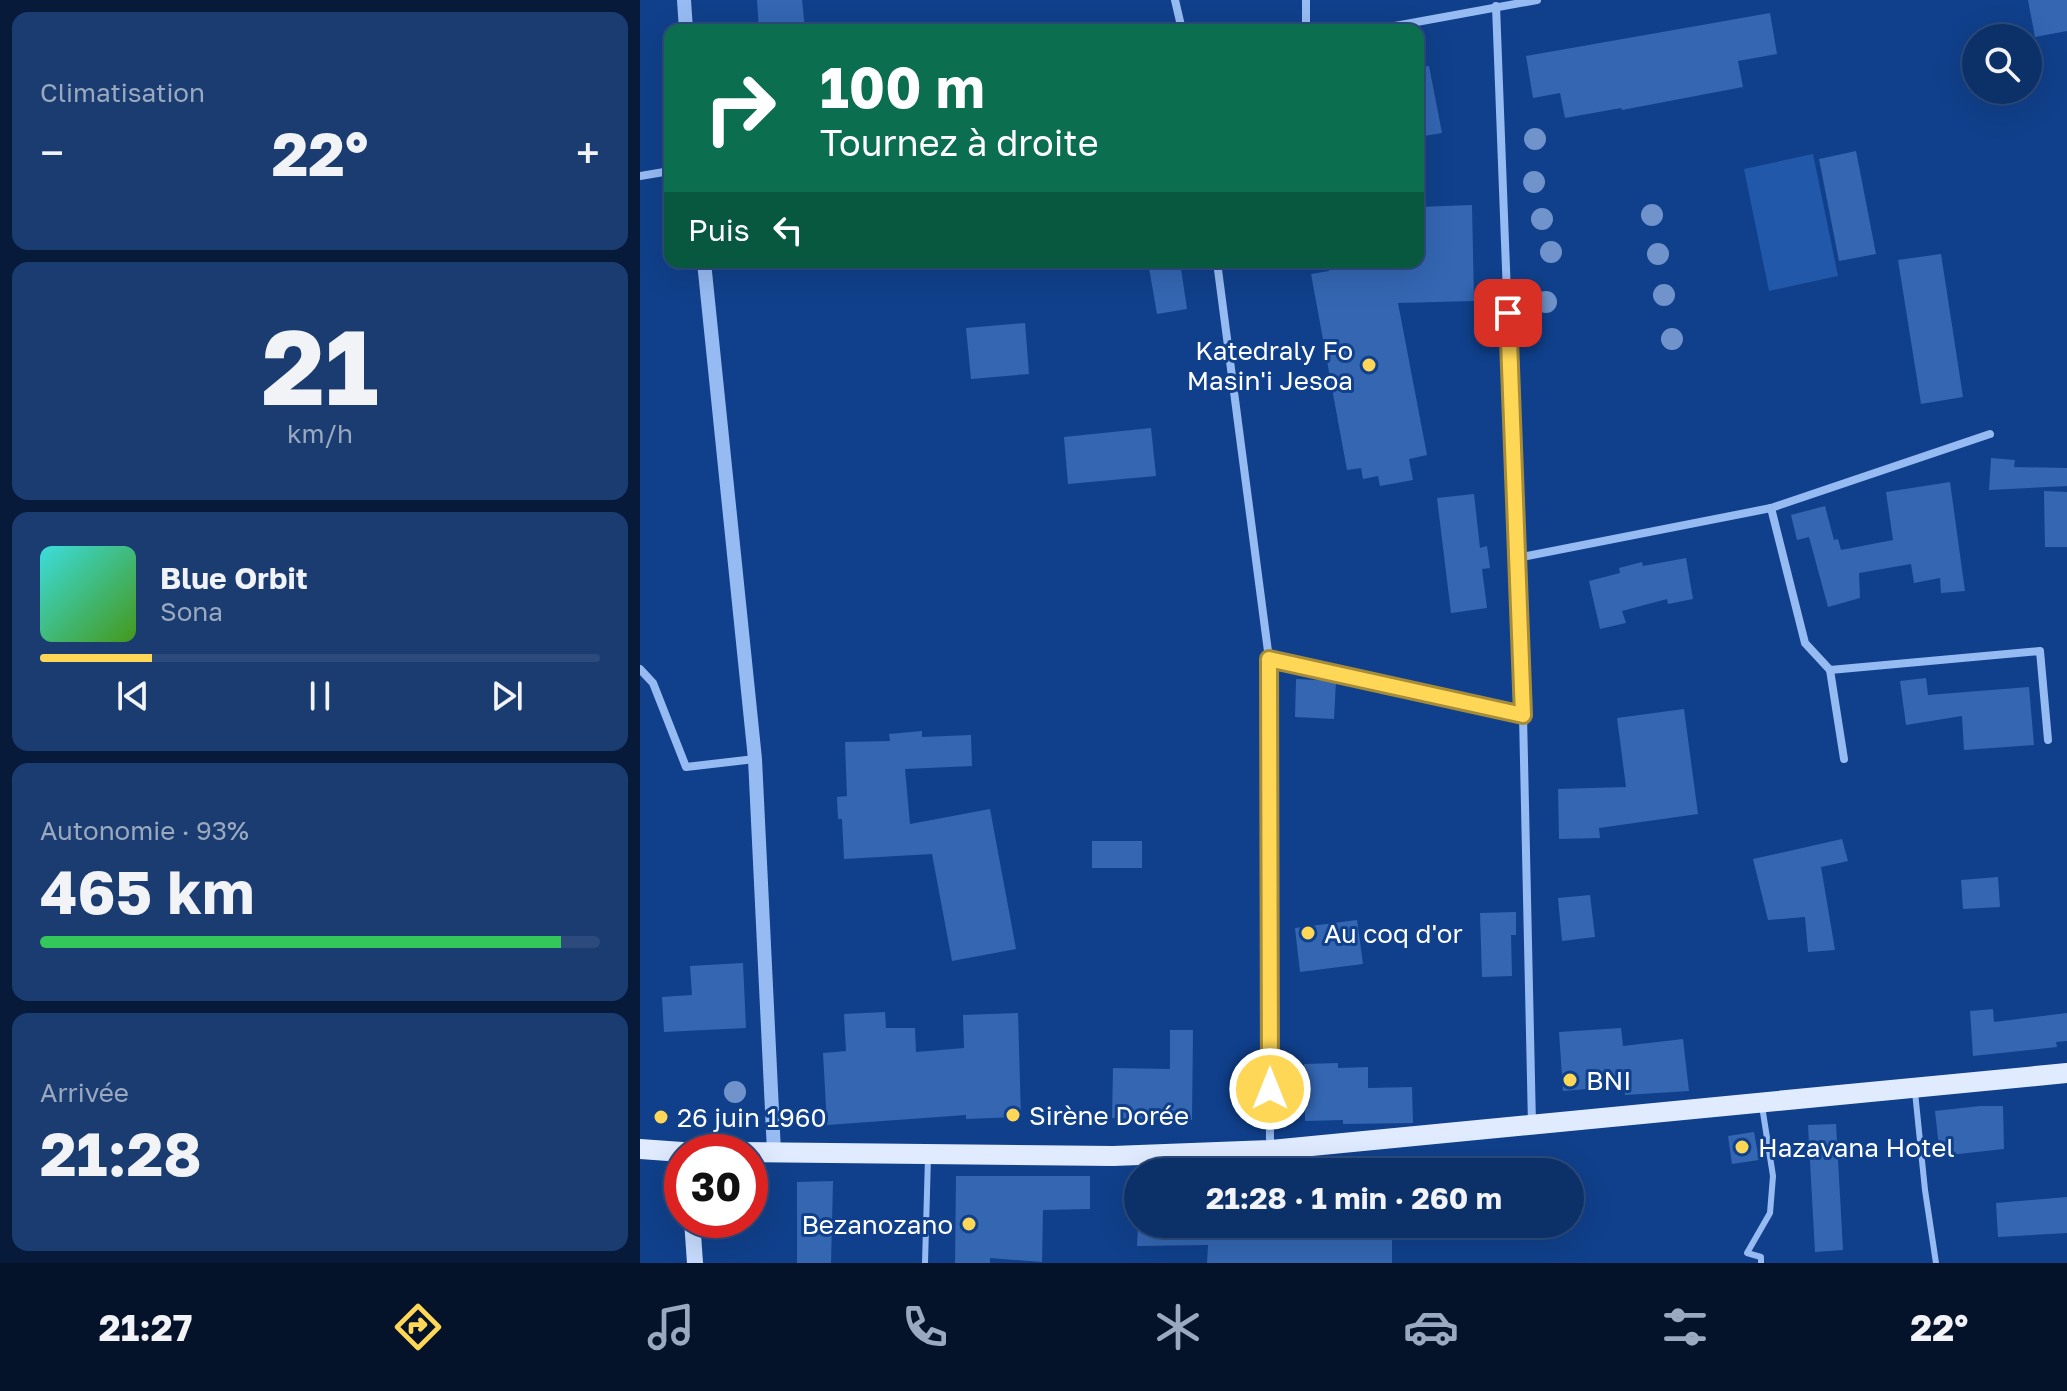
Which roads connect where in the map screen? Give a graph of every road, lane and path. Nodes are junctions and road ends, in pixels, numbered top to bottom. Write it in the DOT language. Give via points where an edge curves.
graph roads {
  1 [pos="684,0"];
  2 [pos="1175,0"];
  3 [pos="1306,0"];
  4 [pos="1537,0"];
  5 [pos="1496,6"];
  6 [pos="686,24"];
  7 [pos="1181,24"];
  8 [pos="1306,24"];
  9 [pos="1404,24"];
  10 [pos="664,172"];
  11 [pos="640,176"];
  12 [pos="705,268"];
  13 [pos="1218,268"];
  14 [pos="1990,434"];
  15 [pos="1771,508"];
  16 [pos="1517,558"];
  17 [pos="1269,659"];
  18 [pos="640,669"];
  19 [pos="1830,670"];
  20 [pos="1523,715"];
  21 [pos="2048,740"];
  22 [pos="755,759"];
  23 [pos="1844,759"];
  24 [pos="2067,1073"];
  25 [pos="1915,1088"];
  26 [pos="1761,1102"];
  27 [pos="1532,1126"];
  28 [pos="640,1149"];
  29 [pos="1270,1150"];
  30 [pos="664,1151"];
  31 [pos="768,1152"];
  32 [pos="774,1152"];
  33 [pos="928,1153"];
  34 [pos="693,1238"];
  35 [pos="695,1263"];
  36 [pos="925,1263"];
  37 [pos="1761,1263"];
  38 [pos="1936,1263"];
  1 -- 6 [label="street"];
  2 -- 7 [label="street"];
  3 -- 8 [label="street"];
  4 -- 5 [label="street"];
  5 -- 9 [label="street"];
  5 -- 16 [label="street"];
  10 -- 11 [label="street"];
  12 -- 22 [label="street"];
  13 -- 17 [label="street"];
  14 -- 15 [label="street"];
  15 -- 16 [label="street"];
  15 -- 19 [label="street" via="1805,643"];
  16 -- 20 [label="street"];
  17 -- 20 [label="street"];
  17 -- 29 [label="street"];
  18 -- 22 [label="street" via="653,683 686,767"];
  19 -- 21 [label="street" via="2040,651"];
  19 -- 23 [label="street"];
  20 -- 27 [label="street"];
  22 -- 32 [label="street"];
  24 -- 25 [label="main road"];
  25 -- 26 [label="main road"];
  25 -- 38 [label="lane"];
  26 -- 27 [label="main road"];
  26 -- 37 [label="lane" via="1773,1176 1770,1213 1747,1253 1761,1257"];
  27 -- 29 [label="main road"];
  28 -- 30 [label="main road"];
  29 -- 33 [label="main road" via="1113,1156"];
  31 -- 32 [label="main road"];
  32 -- 33 [label="main road"];
  33 -- 36 [label="lane"];
  34 -- 35 [label="main road"];
}
